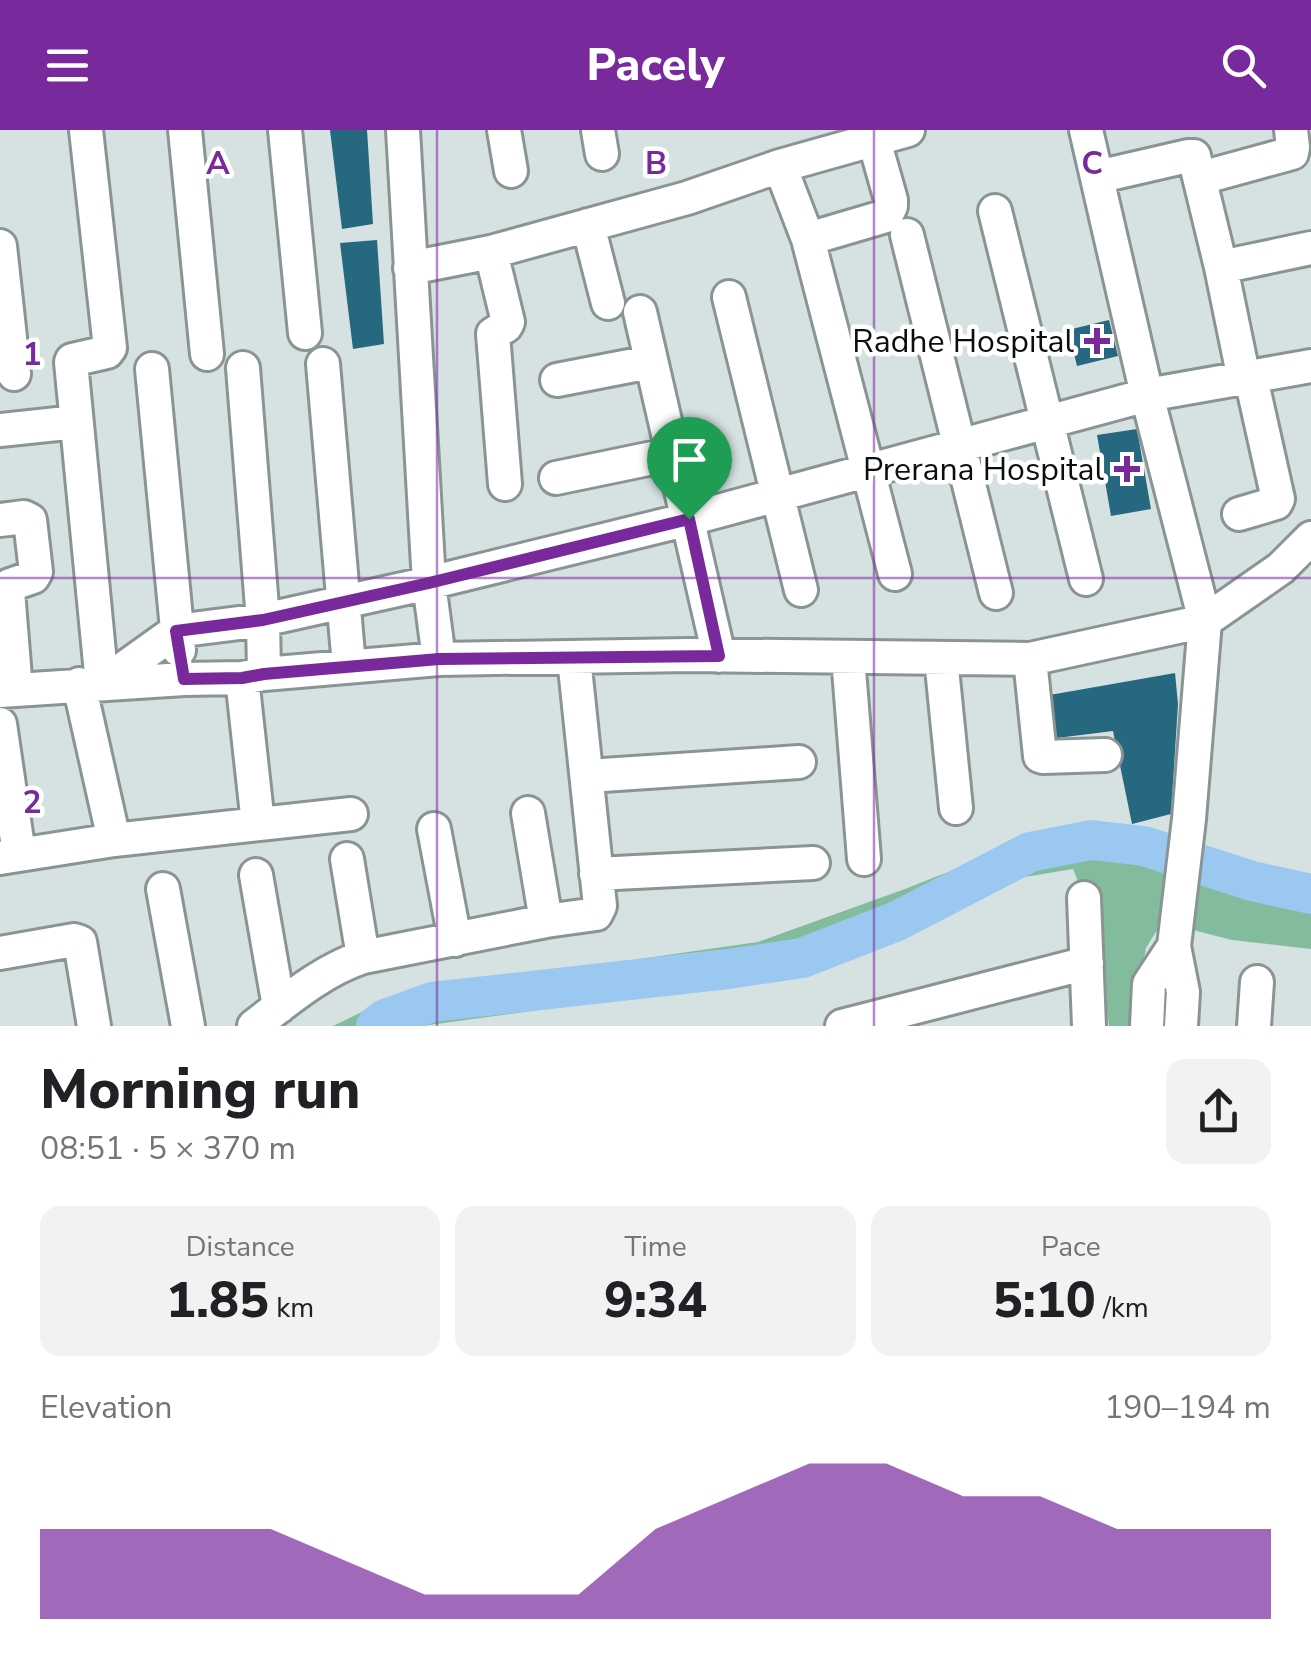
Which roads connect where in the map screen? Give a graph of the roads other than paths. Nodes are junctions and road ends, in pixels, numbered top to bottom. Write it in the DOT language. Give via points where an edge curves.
graph roads {
  1 [pos="86,130"];
  2 [pos="185,130"];
  3 [pos="285,130"];
  4 [pos="403,130"];
  5 [pos="504,130"];
  6 [pos="908,130"];
  7 [pos="1086,130"];
  8 [pos="1290,130"];
  9 [pos="874,140"];
  10 [pos="780,166"];
  11 [pos="510,171"];
  12 [pos="1097,178"];
  13 [pos="1200,178"];
  14 [pos="996,210"];
  15 [pos="588,225"];
  16 [pos="907,235"];
  17 [pos="808,239"];
  18 [pos="0,246"];
  19 [pos="1311,248"];
  20 [pos="490,252"];
  21 [pos="410,268"];
  22 [pos="1221,268"];
  23 [pos="729,296"];
  24 [pos="305,333"];
  25 [pos="207,354"];
  26 [pos="650,362"];
  27 [pos="323,364"];
  28 [pos="1311,366"];
  29 [pos="243,368"];
  30 [pos="152,369"];
  31 [pos="14,374"];
  32 [pos="1248,379"];
  33 [pos="557,380"];
  34 [pos="1146,396"];
  35 [pos="76,422"];
  36 [pos="1049,422"];
  37 [pos="0,430"];
  38 [pos="958,445"];
  39 [pos="672,454"];
  40 [pos="869,468"];
  41 [pos="556,478"];
  42 [pos="505,484"];
  43 [pos="777,494"];
  44 [pos="1239,514"];
  45 [pos="689,519"];
  46 [pos="0,520"];
  47 [pos="1311,538"];
  48 [pos="895,574"];
  49 [pos="1086,579"];
  50 [pos="429,583"];
  51 [pos="801,590"];
  52 [pos="996,593"];
  53 [pos="343,602"];
  54 [pos="263,620"];
  55 [pos="1205,621"];
  56 [pos="176,631"];
  57 [pos="719,656"];
  58 [pos="848,657"];
  59 [pos="574,658"];
  60 [pos="941,658"];
  61 [pos="439,659"];
  62 [pos="1030,659"];
  63 [pos="349,666"];
  64 [pos="253,676"];
  65 [pos="184,679"];
  66 [pos="90,684"];
  67 [pos="8,690"];
  68 [pos="0,724"];
  69 [pos="1105,755"];
  70 [pos="799,762"];
  71 [pos="4,771"];
  72 [pos="588,776"];
  73 [pos="956,808"];
  74 [pos="528,813"];
  75 [pos="351,814"];
  76 [pos="258,824"];
  77 [pos="434,828"];
  78 [pos="114,840"];
  79 [pos="10,856"];
  80 [pos="864,858"];
  81 [pos="347,859"];
  82 [pos="812,863"];
  83 [pos="596,874"];
  84 [pos="256,875"];
  85 [pos="163,889"];
  86 [pos="1084,898"];
  87 [pos="546,921"];
  88 [pos="1174,937"];
  89 [pos="455,940"];
  90 [pos="0,953"];
  91 [pos="363,957"];
  92 [pos="1087,963"];
  93 [pos="1256,982"];
  94 [pos="266,1016"];
  95 [pos="94,1026"];
  96 [pos="188,1026"];
  97 [pos="842,1026"];
  98 [pos="1090,1026"];
  99 [pos="1146,1026"];
  100 [pos="1182,1026"];
  101 [pos="1254,1026"];
  1 -- 35 [label="street" via="110,348 72,360"];
  2 -- 25 [label="street"];
  3 -- 24 [label="street"];
  4 -- 21 [label="street"];
  5 -- 11 [label="street"];
  6 -- 9 [label="street"];
  7 -- 12 [label="street"];
  8 -- 13 [label="street" via="1292,152"];
  9 -- 10 [label="street"];
  9 -- 17 [label="street" via="890,212"];
  10 -- 15 [label="street"];
  10 -- 17 [label="street"];
  12 -- 13 [label="street" via="1192,155"];
  12 -- 34 [label="street"];
  13 -- 22 [label="street"];
  14 -- 36 [label="street"];
  15 -- 20 [label="street"];
  15 -- 26 [label="street"];
  16 -- 38 [label="street"];
  17 -- 40 [label="street"];
  18 -- 31 [label="street"];
  19 -- 22 [label="street"];
  20 -- 21 [label="street"];
  20 -- 42 [label="street" via="508,322 493,334"];
  21 -- 50 [label="street"];
  22 -- 32 [label="street"];
  23 -- 43 [label="street"];
  26 -- 33 [label="street"];
  26 -- 39 [label="street"];
  27 -- 53 [label="street"];
  28 -- 32 [label="street"];
  29 -- 54 [label="street"];
  30 -- 56 [label="street"];
  32 -- 34 [label="street"];
  32 -- 44 [label="street" via="1278,500"];
  34 -- 36 [label="street"];
  34 -- 55 [label="street"];
  35 -- 37 [label="street"];
  35 -- 66 [label="street"];
  36 -- 38 [label="street"];
  36 -- 49 [label="street"];
  38 -- 40 [label="street"];
  38 -- 52 [label="street"];
  39 -- 41 [label="street"];
  39 -- 45 [label="street"];
  40 -- 43 [label="street"];
  40 -- 48 [label="street"];
  43 -- 45 [label="street"];
  43 -- 51 [label="street"];
  45 -- 50 [label="street"];
  45 -- 57 [label="street"];
  46 -- 67 [label="street" via="30,520 36,572 8,591"];
  47 -- 55 [label="street" via="1281,568"];
  50 -- 53 [label="street"];
  50 -- 61 [label="street"];
  53 -- 54 [label="street"];
  53 -- 63 [label="street"];
  54 -- 56 [label="street"];
  54 -- 64 [label="street"];
  55 -- 62 [label="street"];
  55 -- 88 [label="street"];
  56 -- 65 [label="street"];
  56 -- 66 [label="street"];
  57 -- 58 [label="street"];
  57 -- 59 [label="street"];
  58 -- 60 [label="street"];
  58 -- 80 [label="street"];
  59 -- 61 [label="street"];
  59 -- 72 [label="street"];
  60 -- 62 [label="street"];
  60 -- 73 [label="street"];
  61 -- 63 [label="street"];
  62 -- 69 [label="street" via="1040,756"];
  63 -- 64 [label="street"];
  64 -- 65 [label="street"];
  64 -- 76 [label="street"];
  65 -- 66 [label="street"];
  66 -- 67 [label="street"];
  66 -- 78 [label="street"];
  68 -- 71 [label="street"];
  70 -- 72 [label="street"];
  71 -- 79 [label="street"];
  72 -- 83 [label="street"];
  74 -- 87 [label="street"];
  75 -- 76 [label="street"];
  76 -- 78 [label="street"];
  77 -- 89 [label="street"];
  78 -- 79 [label="street"];
  81 -- 91 [label="street"];
  82 -- 83 [label="street"];
  83 -- 87 [label="street" via="596,914"];
  84 -- 94 [label="street"];
  85 -- 96 [label="street"];
  86 -- 92 [label="street"];
  87 -- 89 [label="street"];
  88 -- 99 [label="street" via="1148,984"];
  88 -- 100 [label="street"];
  89 -- 91 [label="street"];
  90 -- 95 [label="street" via="80,942"];
  91 -- 94 [label="street" via="334,967"];
  92 -- 97 [label="street"];
  92 -- 98 [label="street"];
  93 -- 101 [label="street"];
}
